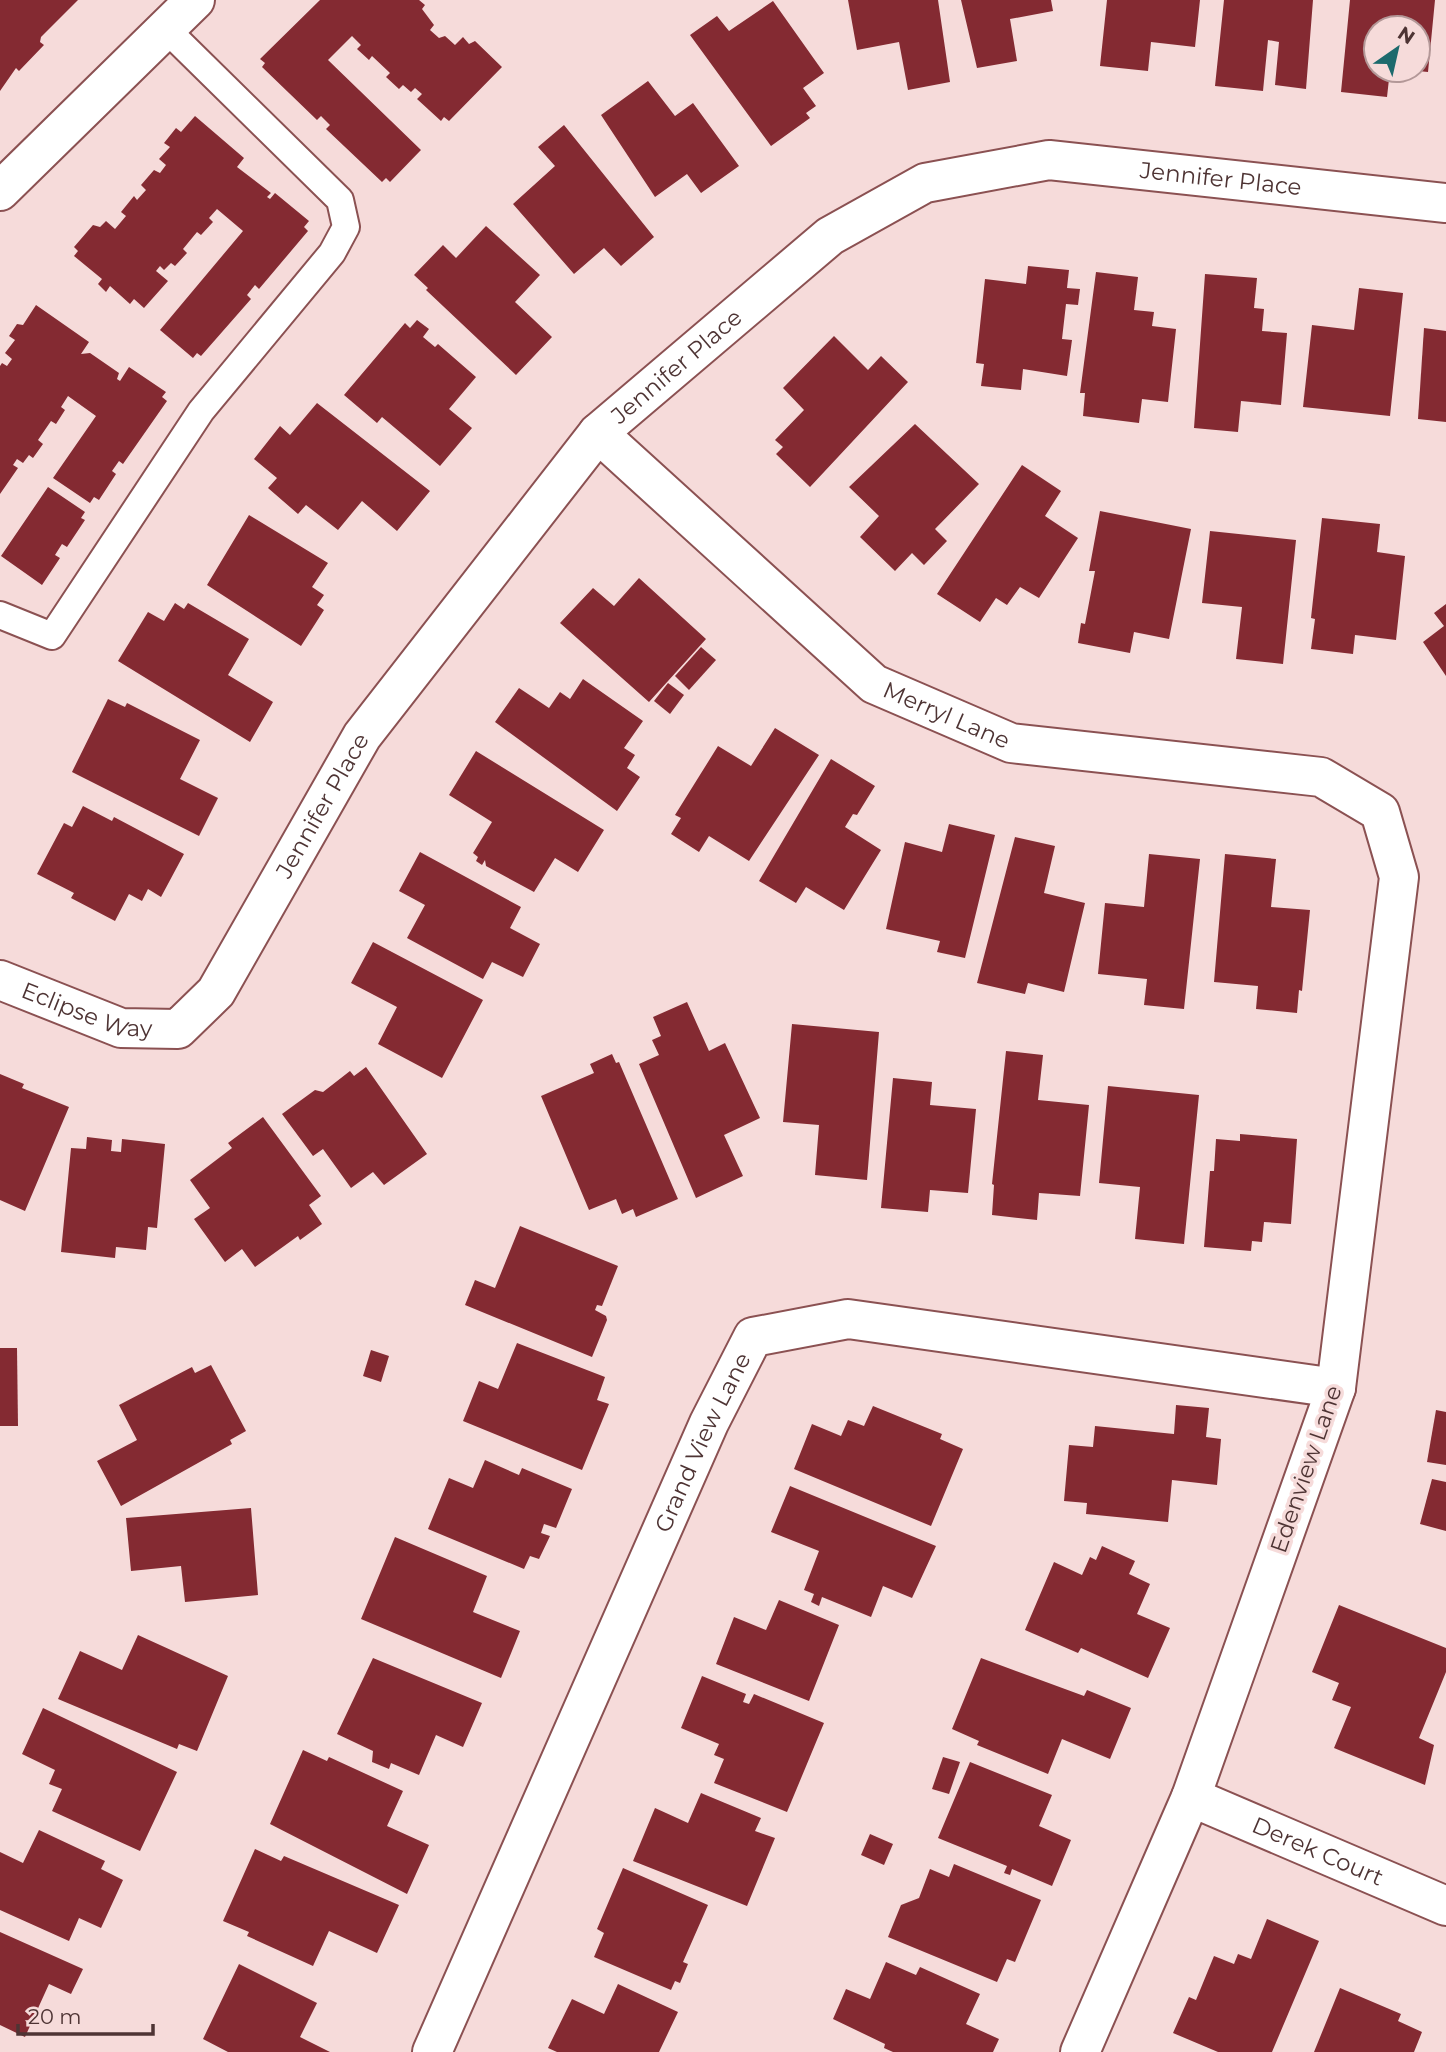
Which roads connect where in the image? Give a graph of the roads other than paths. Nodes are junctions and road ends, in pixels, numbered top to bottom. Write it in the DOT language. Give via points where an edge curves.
graph roads {
  1 [pos="193,1"];
  2 [pos="166,29"];
  3 [pos="0,191"];
  4 [pos="1446,203"];
  5 [pos="598,433"];
  6 [pos="0,615"];
  7 [pos="1380,812"];
  8 [pos="0,980"];
  9 [pos="178,1028"];
  10 [pos="1336,1388"];
  11 [pos="1191,1797"];
  12 [pos="1446,1906"];
  13 [pos="432,2052"];
  14 [pos="1080,2052"];
  1 -- 2 [label="street"];
  2 -- 3 [label="street"];
  2 -- 6 [label="lane" via="340,200 346,227 332,253 201,411 52,636"];
  4 -- 5 [label="street, Jennifer Place" via="1049,160 925,183 830,236"];
  5 -- 7 [label="street, Merryl Lane" via="874,684 1011,743 1321,777"];
  5 -- 9 [label="street, Jennifer Place" via="362,736 216,992"];
  7 -- 10 [label="street, Edenview Lane" via="1399,877"];
  8 -- 9 [label="street, Eclipse Way" via="121,1028"];
  10 -- 11 [label="street, Edenview Lane"];
  10 -- 13 [label="street, Grand View Lane" via="848,1319 753,1336 704,1435"];
  11 -- 12 [label="street, Derek Court"];
  11 -- 14 [label="street, Edenview Lane"];
}
